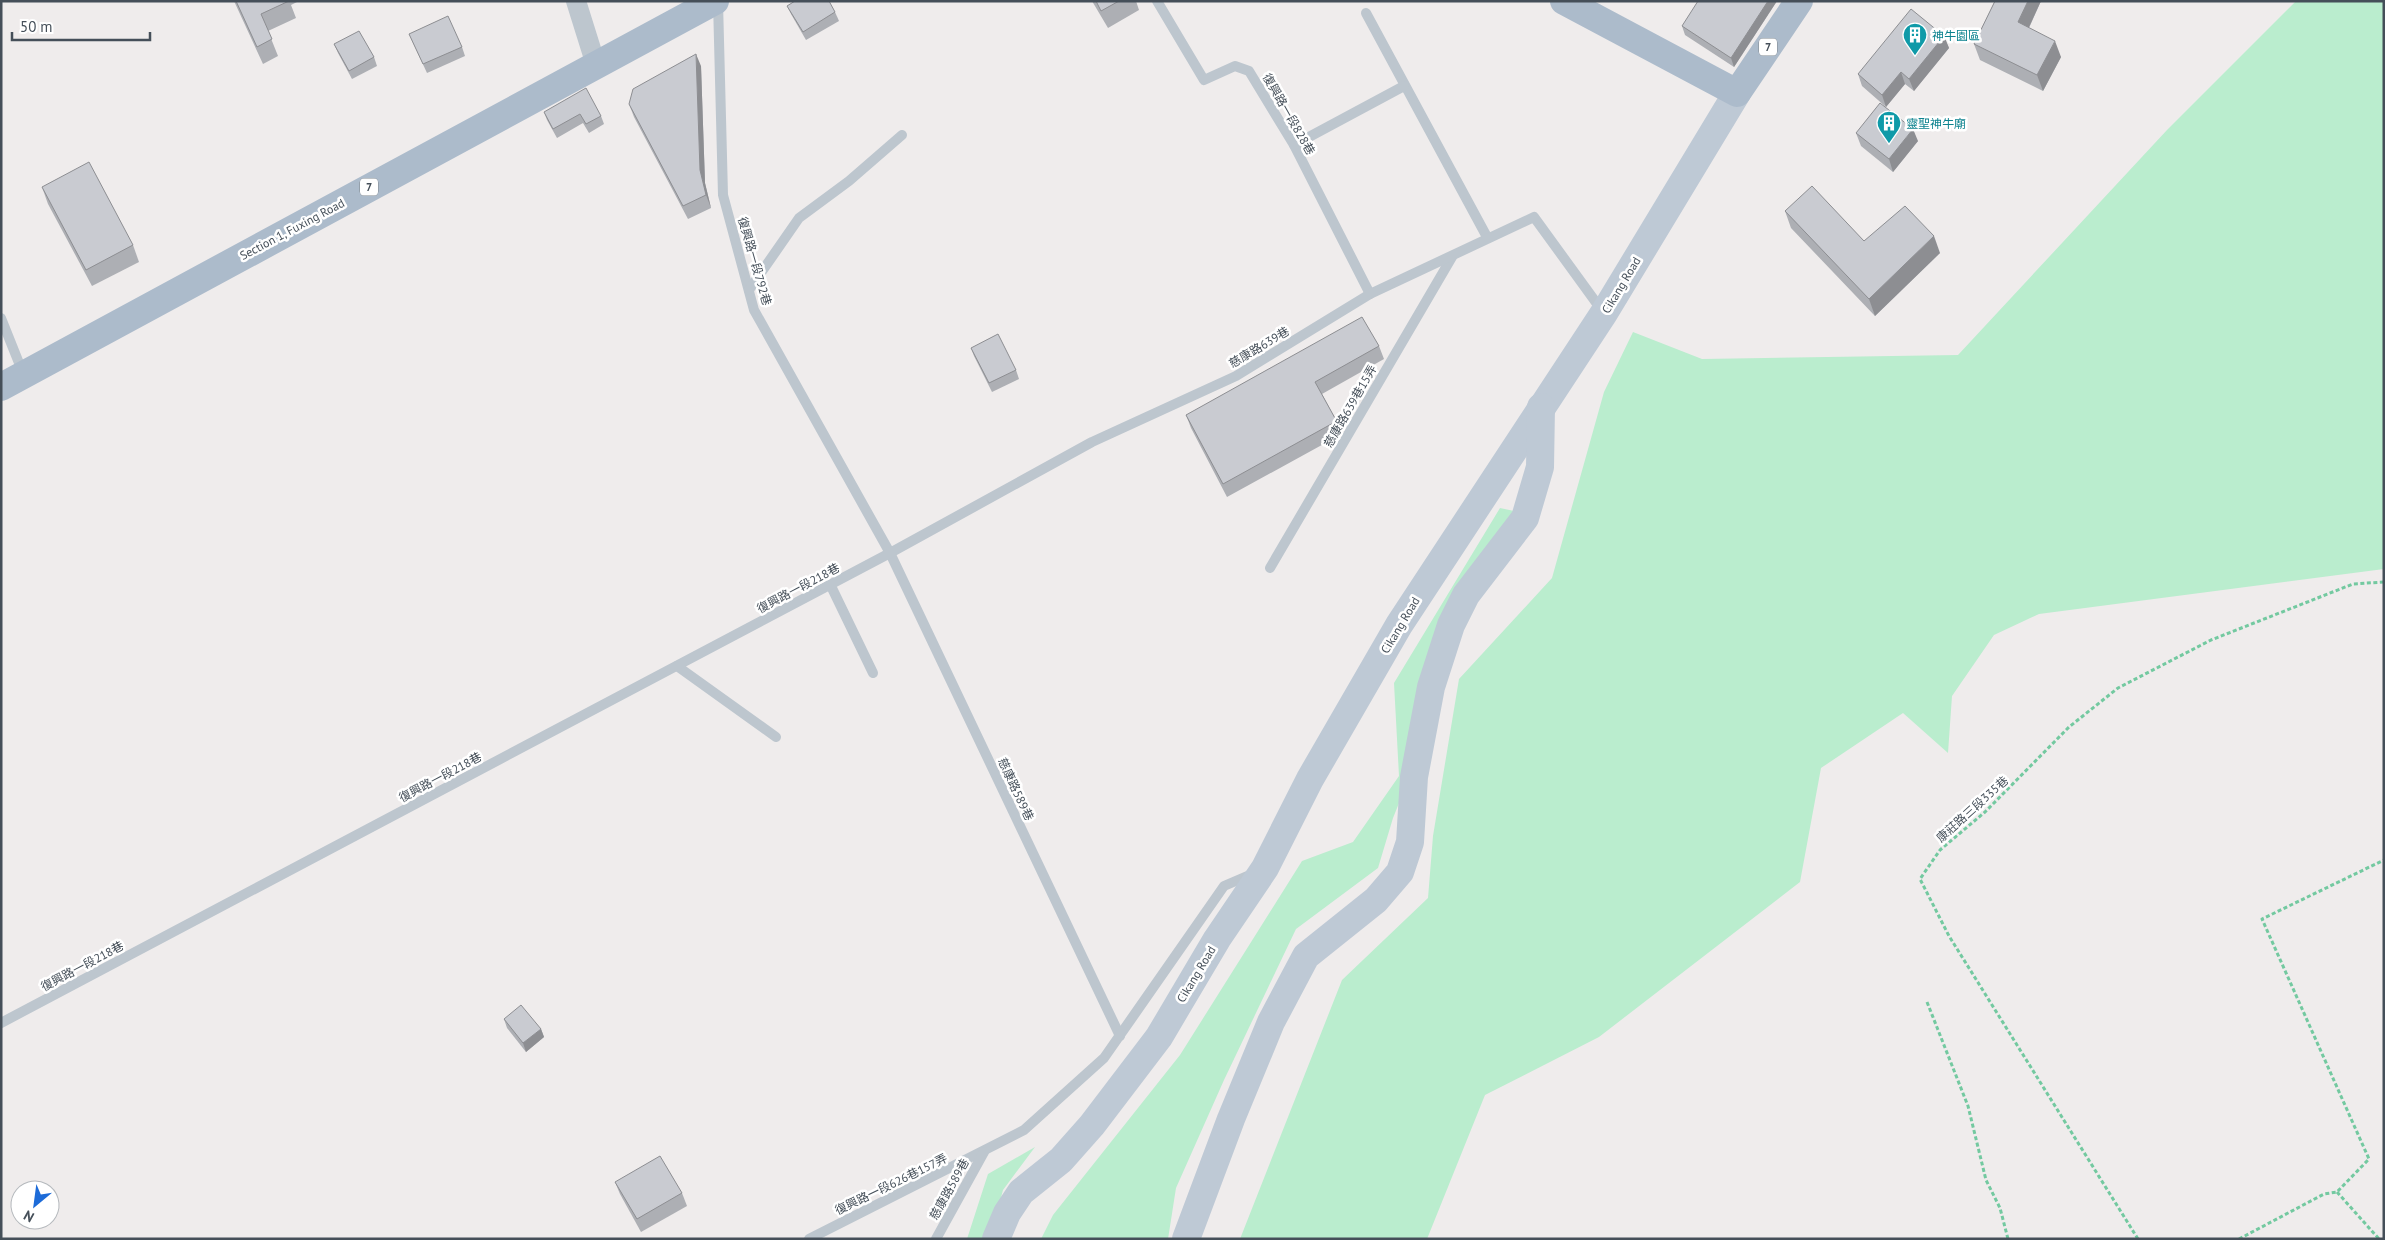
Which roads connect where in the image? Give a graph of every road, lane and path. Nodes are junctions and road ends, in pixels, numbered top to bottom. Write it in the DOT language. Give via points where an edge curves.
graph roads {
  1 [pos="576,1"];
  2 [pos="716,1"];
  3 [pos="1157,1"];
  4 [pos="1564,1"];
  5 [pos="1799,1"];
  6 [pos="1366,13"];
  7 [pos="596,65"];
  8 [pos="1404,86"];
  9 [pos="1737,93"];
  10 [pos="902,135"];
  11 [pos="1294,145"];
  12 [pos="1487,237"];
  13 [pos="1452,257"];
  14 [pos="749,290"];
  15 [pos="1370,294"];
  16 [pos="1604,313"];
  17 [pos="1,318"];
  18 [pos="12,381"];
  19 [pos="1541,407"];
  20 [pos="890,553"];
  21 [pos="1270,568"];
  22 [pos="2384,582"];
  23 [pos="830,584"];
  24 [pos="677,666"];
  25 [pos="873,672"];
  26 [pos="776,737"];
  27 [pos="2384,860"];
  28 [pos="1265,868"];
  29 [pos="1927,1002"];
  30 [pos="1,1023"];
  31 [pos="1120,1036"];
  32 [pos="984,1152"];
  33 [pos="2337,1192"];
  34 [pos="809,1239"];
  35 [pos="936,1239"];
  36 [pos="996,1239"];
  37 [pos="1186,1239"];
  38 [pos="2008,1239"];
  39 [pos="2138,1239"];
  40 [pos="2239,1239"];
  41 [pos="2379,1239"];
  1 -- 7 [label="street"];
  2 -- 7 [label="main road, Section 1, Fuxing Road / 7"];
  2 -- 14 [label="lane, 復興路一段792巷" via="723,195"];
  3 -- 11 [label="lane, 復興路一段828巷" via="1204,80 1235,66 1249,71"];
  4 -- 9 [label="main road"];
  5 -- 9 [label="main road, Cikang Road / 7"];
  6 -- 8 [label="lane"];
  7 -- 18 [label="main road, Section 1, Fuxing Road / 7"];
  8 -- 11 [label="lane"];
  8 -- 12 [label="lane"];
  9 -- 16 [label="street, Cikang Road"];
  10 -- 14 [label="lane" via="849,181 799,218"];
  11 -- 15 [label="lane, 復興路一段828巷"];
  12 -- 13 [label="lane, 慈康路639巷"];
  12 -- 16 [label="lane, 慈康路639巷" via="1534,217"];
  13 -- 15 [label="lane, 慈康路639巷"];
  13 -- 21 [label="lane, 慈康路639巷15弄"];
  14 -- 20 [label="lane, 復興路一段792巷" via="754,310"];
  15 -- 20 [label="lane, 慈康路639巷" via="1236,376 1092,442"];
  16 -- 19 [label="street, Cikang Road"];
  17 -- 18 [label="lane"];
  19 -- 28 [label="street, Cikang Road" via="1398,625 1310,779"];
  19 -- 37 [label="street" via="1540,467 1525,518 1466,595 1451,624 1431,688 1414,777 1410,842 1400,872 1376,900 1306,956 1260,1048"];
  20 -- 23 [label="lane, 復興路一段218巷"];
  20 -- 31 [label="lane, 慈康路589巷"];
  22 -- 39 [label="path, 康莊路三段335巷" via="2353,584 2229,633 2118,688 2069,727 1985,812 1940,850 1920,879 1948,936"];
  23 -- 24 [label="lane, 復興路一段218巷"];
  23 -- 25 [label="lane"];
  24 -- 26 [label="lane"];
  24 -- 30 [label="lane, 復興路一段218巷"];
  27 -- 33 [label="path" via="2262,919 2369,1159"];
  28 -- 31 [label="lane, 慈康路589巷" via="1224,886"];
  28 -- 36 [label="street, Cikang Road" via="1217,939 1159,1037 1061,1160 1021,1192"];
  29 -- 38 [label="path" via="1968,1106 1986,1180 2000,1208"];
  31 -- 32 [label="lane, 慈康路589巷" via="1104,1058 1024,1130"];
  32 -- 34 [label="lane, 復興路一段626巷157弄"];
  32 -- 35 [label="lane, 慈康路589巷"];
  33 -- 40 [label="path" via="2324,1194"];
  33 -- 41 [label="path"];
}
